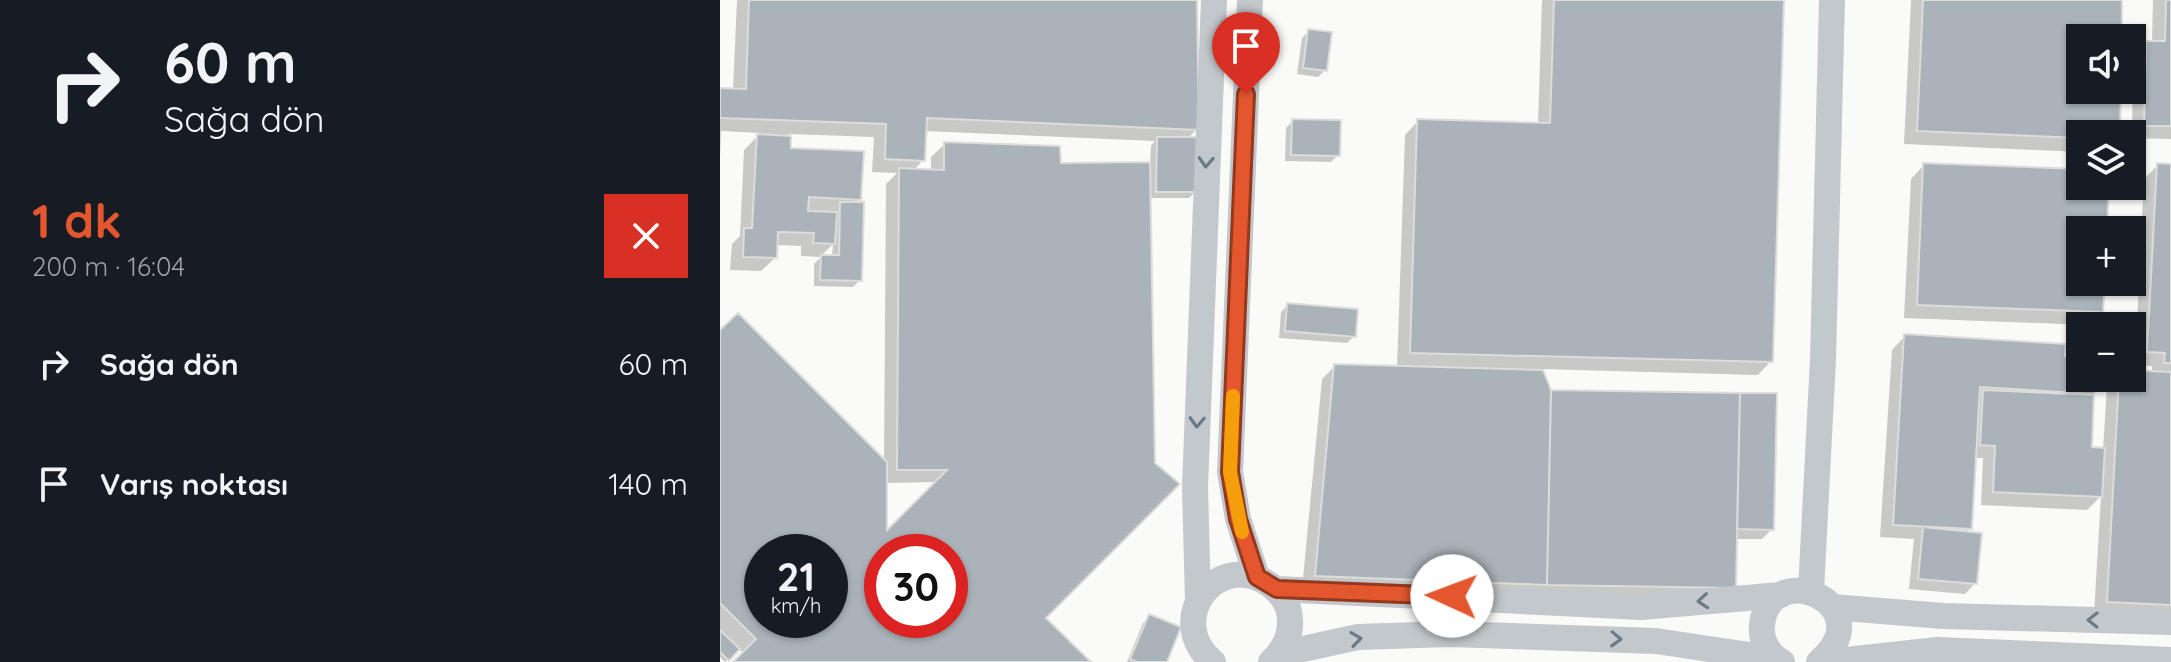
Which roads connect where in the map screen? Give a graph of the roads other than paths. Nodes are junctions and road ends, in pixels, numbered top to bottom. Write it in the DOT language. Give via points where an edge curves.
graph roads {
  1 [pos="1214,0"];
  2 [pos="1250,0"];
  3 [pos="1832,0"];
  4 [pos="1267,583"];
  5 [pos="1811,591"];
  6 [pos="1781,595"];
  7 [pos="1452,596"];
  8 [pos="1198,601"];
  9 [pos="1832,607"];
  10 [pos="2171,622"];
  11 [pos="1450,634"];
  12 [pos="1194,650"];
  13 [pos="1275,658"];
  14 [pos="2171,660"];
  15 [pos="1778,661"];
  16 [pos="1213,662"];
  17 [pos="1819,662"];
  18 [pos="1828,662"];
  1 -- 8 [label="street, one-way" via="1195,487"];
  2 -- 4 [label="street" via="1230,472 1238,519"];
  3 -- 5 [label="street"];
  4 -- 7 [label="street"];
  4 -- 8 [label="street" via="1240,574 1223,577"];
  4 -- 13 [label="street" via="1287,605 1291,622 1288,639"];
  5 -- 6 [label="street"];
  5 -- 9 [label="street"];
  6 -- 7 [label="street, one-way" via="1641,607"];
  6 -- 15 [label="street" via="1770,604 1761,626 1767,648"];
  7 -- 11 [label="street"];
  8 -- 12 [label="street"];
  10 -- 9 [label="street, one-way" via="1943,616"];
  9 -- 17 [label="street" via="1838,618 1837,639"];
  13 -- 11 [label="street, one-way" via="1358,637"];
  11 -- 15 [label="street, one-way" via="1656,641"];
  12 -- 16 [label="street"];
  14 -- 18 [label="street" via="1938,650"];
}
